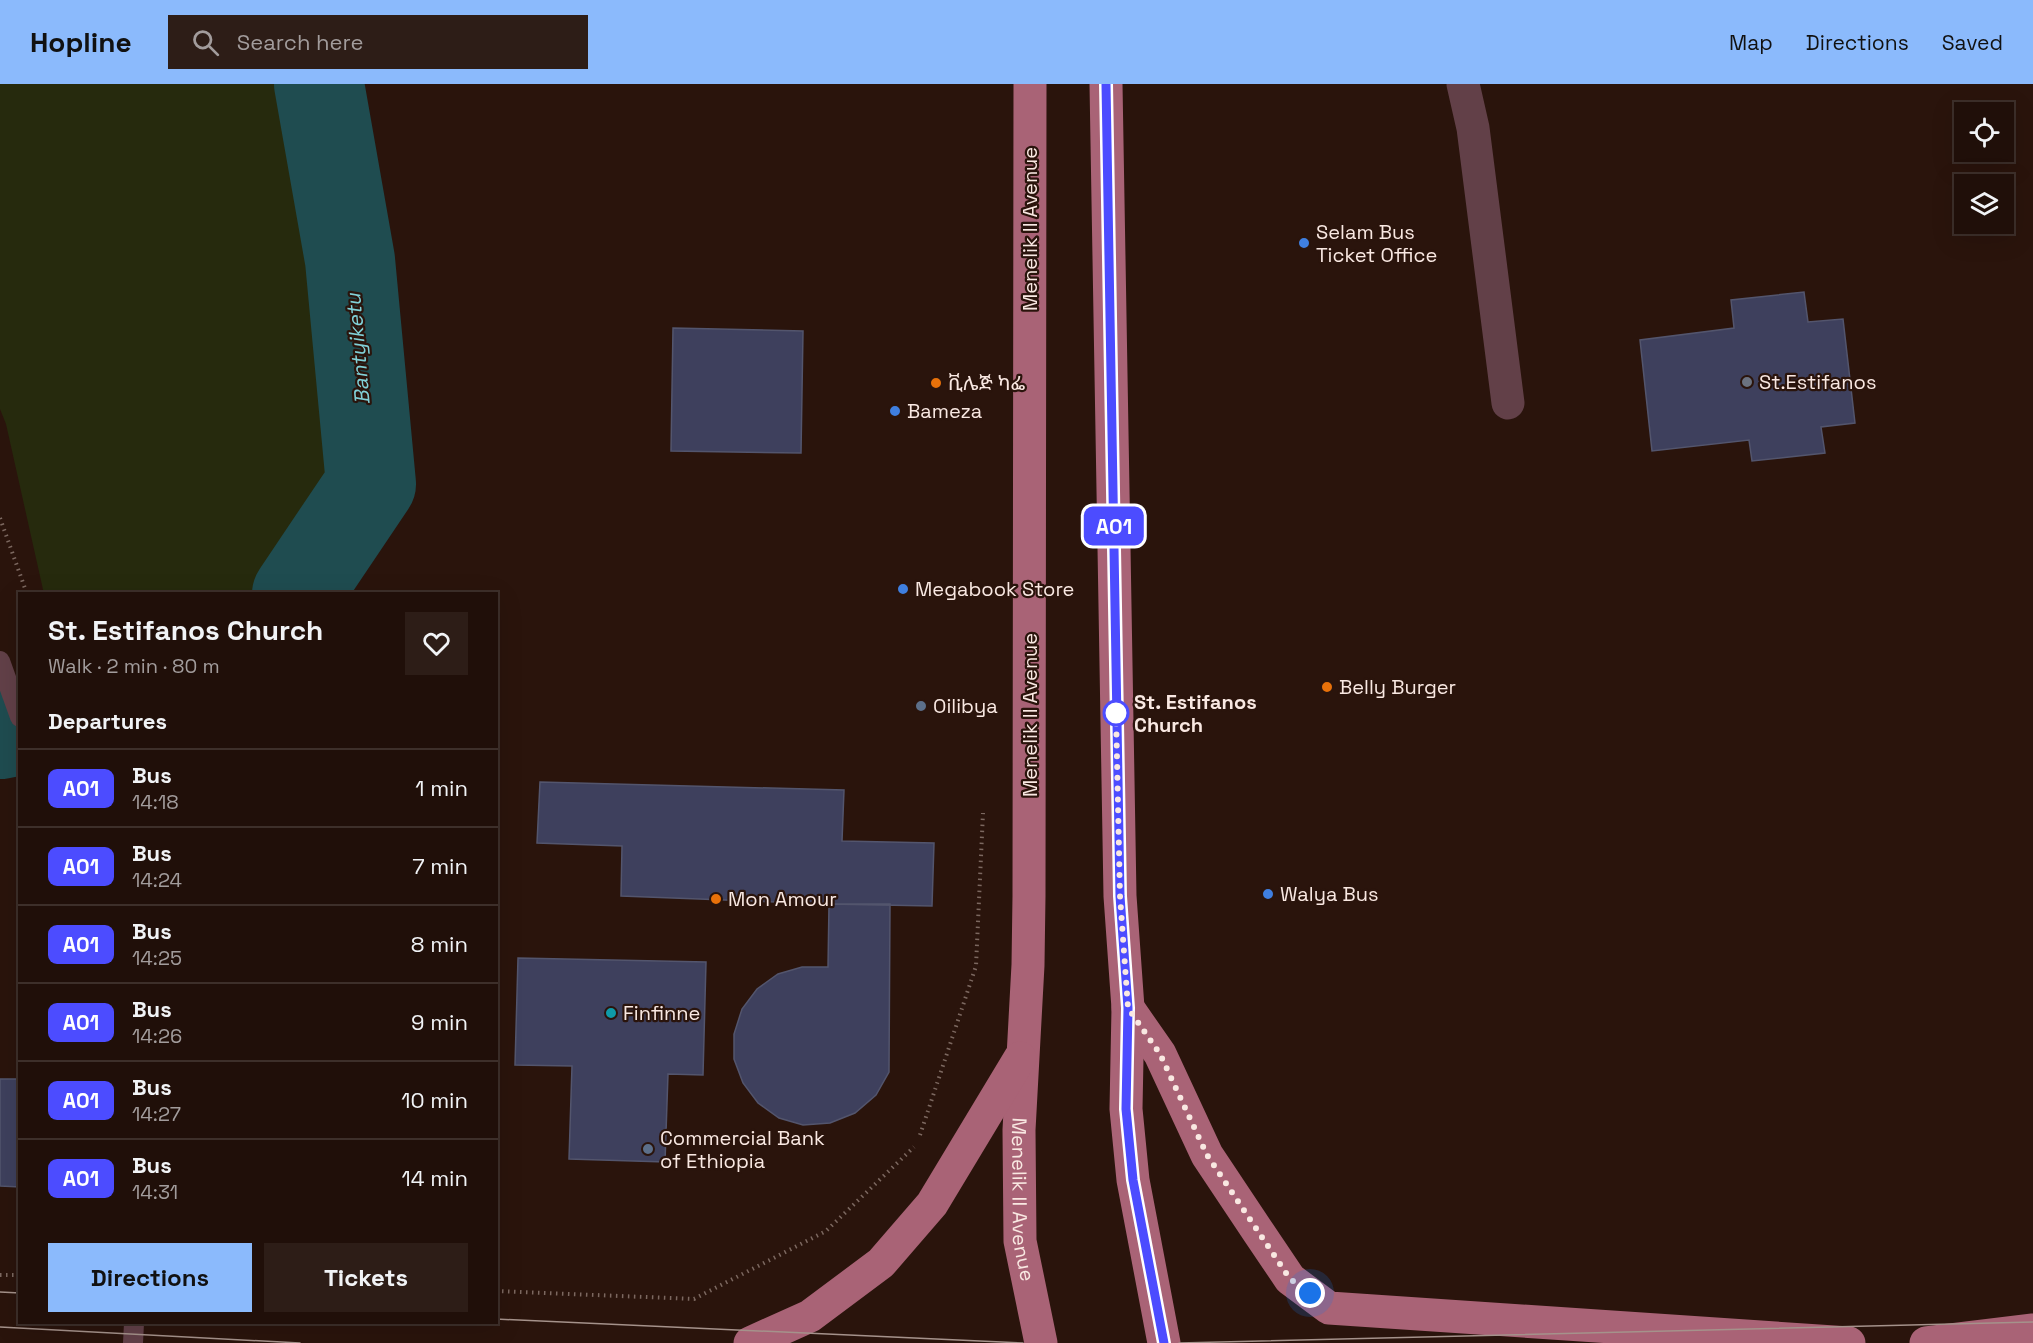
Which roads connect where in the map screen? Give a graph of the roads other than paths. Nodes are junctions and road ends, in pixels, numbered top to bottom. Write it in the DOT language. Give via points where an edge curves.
graph roads {
  1 [pos="1030,84"];
  2 [pos="1106,84"];
  3 [pos="1463,84"];
  4 [pos="1508,403"];
  5 [pos="0,661"];
  6 [pos="18,711"];
  7 [pos="1128,1008"];
  8 [pos="1023,1054"];
  9 [pos="134,1324"];
  10 [pos="2033,1330"];
  11 [pos="133,1343"];
  12 [pos="750,1343"];
  13 [pos="1041,1343"];
  14 [pos="1164,1343"];
  15 [pos="1849,1343"];
  16 [pos="1926,1343"];
  1 -- 8 [label="main road, Menelik II Avenue" via="1029,896"];
  2 -- 7 [label="main road" via="1120,884"];
  3 -- 4 [label="street" via="1473,128"];
  5 -- 6 [label="lane"];
  7 -- 14 [label="main road" via="1126,1109 1133,1180"];
  7 -- 15 [label="main road" via="1160,1054 1207,1155 1252,1223 1290,1279 1329,1308"];
  8 -- 12 [label="main road" via="932,1204 881,1263 810,1316"];
  8 -- 13 [label="main road, Menelik II Avenue" via="1020,1241"];
  9 -- 11 [label="lane"];
  10 -- 16 [label="main road"];
}
